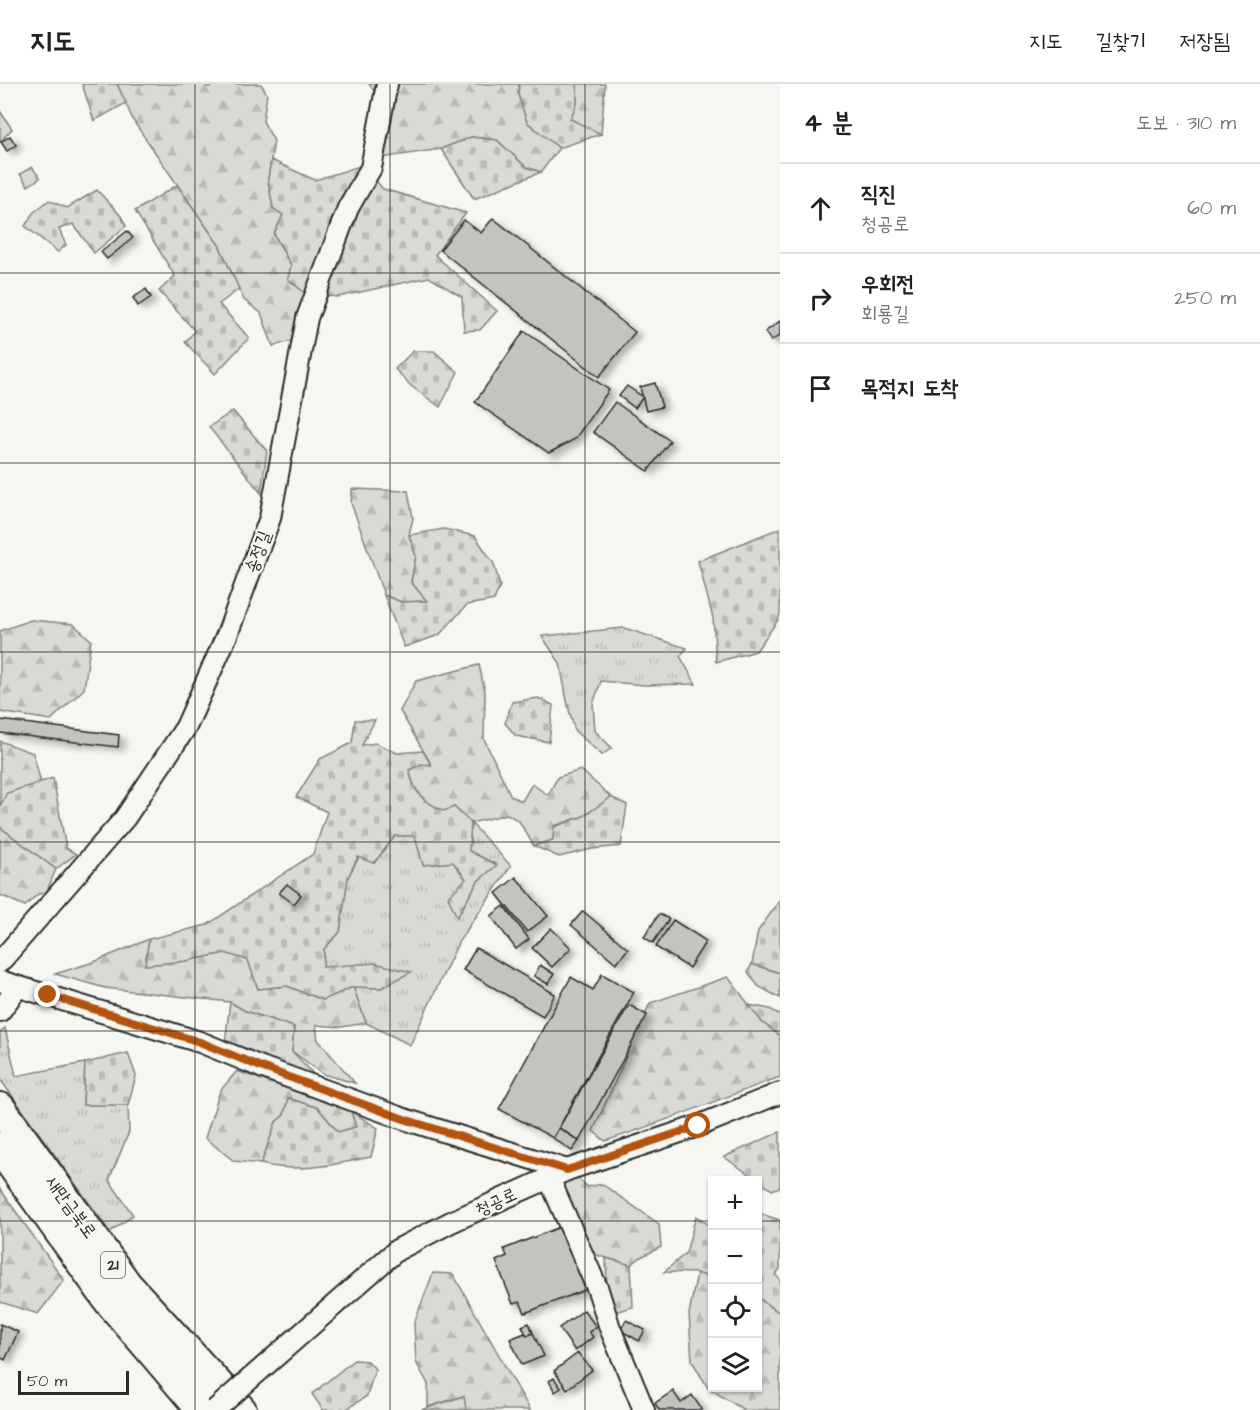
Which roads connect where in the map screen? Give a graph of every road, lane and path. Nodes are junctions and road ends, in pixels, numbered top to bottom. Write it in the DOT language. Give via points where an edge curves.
graph roads {
  1 [pos="387,84"];
  2 [pos="0,962"];
  3 [pos="9,984"];
  4 [pos="0,1011"];
  5 [pos="780,1093"];
  6 [pos="0,1108"];
  7 [pos="0,1148"];
  8 [pos="558,1174"];
  9 [pos="202,1410"];
  10 [pos="215,1410"];
  11 [pos="241,1410"];
  12 [pos="644,1410"];
  1 -- 2 [label="street, 송정길" via="371,168 348,208 307,318 270,518 227,635 186,727 125,818"];
  3 -- 4 [label="street"];
  3 -- 8 [label="street" via="200,1042"];
  5 -- 8 [label="street, 청공로"];
  6 -- 11 [label="highway, 새만금북로 / 21" via="126,1284"];
  7 -- 9 [label="highway, 새만금북로 / 21" via="110,1302"];
  8 -- 10 [label="street, 청공로, bridge" via="397,1250"];
  8 -- 12 [label="street" via="610,1328"];
}
